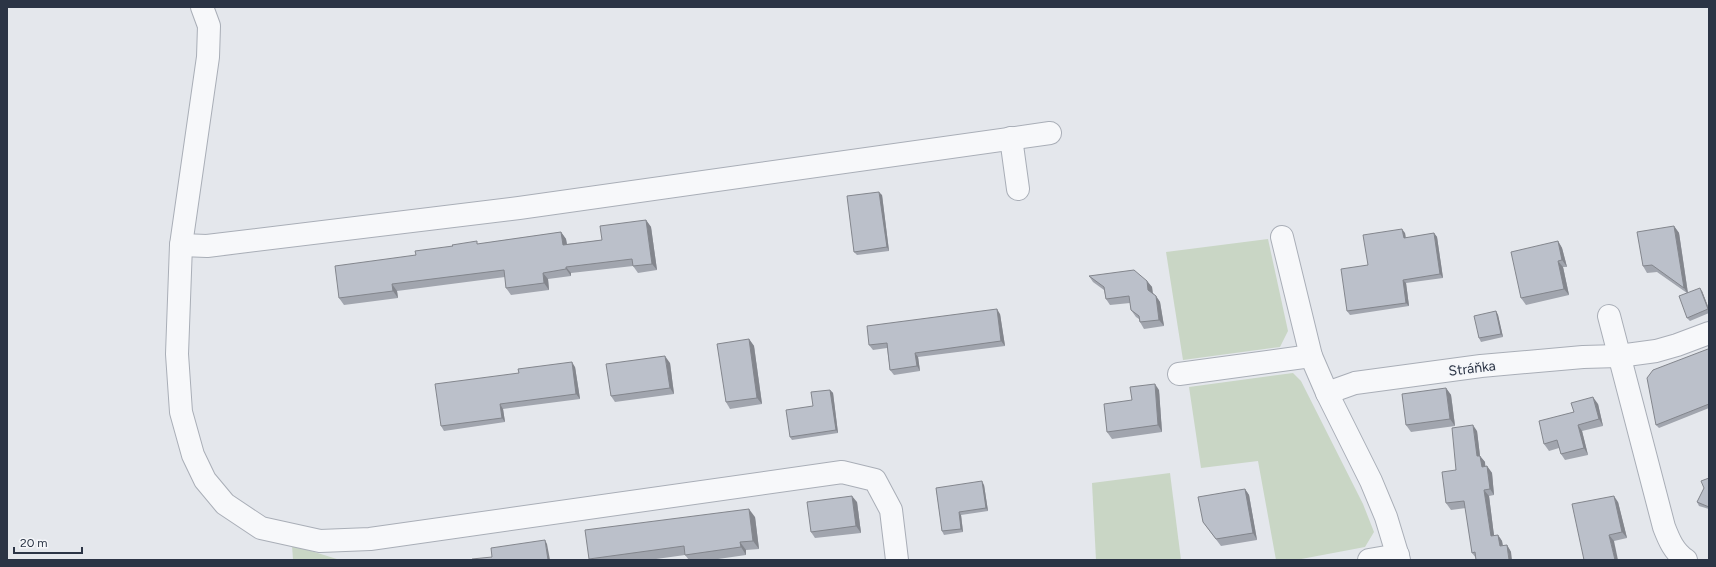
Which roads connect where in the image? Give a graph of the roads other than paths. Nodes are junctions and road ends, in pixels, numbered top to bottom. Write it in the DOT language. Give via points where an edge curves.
graph roads {
  1 [pos="202,7"];
  2 [pos="1050,133"];
  3 [pos="1011,138"];
  4 [pos="1018,189"];
  5 [pos="1282,237"];
  6 [pos="181,245"];
  7 [pos="1609,316"];
  8 [pos="1709,333"];
  9 [pos="1311,356"];
  10 [pos="1619,356"];
  11 [pos="1179,374"];
  12 [pos="1327,393"];
  13 [pos="1399,558"];
  14 [pos="897,560"];
  15 [pos="1369,560"];
  16 [pos="1686,560"];
  1 -- 6 [label="street" via="209,26 208,57"];
  2 -- 3 [label="street"];
  3 -- 4 [label="street"];
  3 -- 6 [label="street" via="519,208 207,246"];
  5 -- 9 [label="street"];
  6 -- 14 [label="street" via="176,354 181,412 189,441 205,480 225,504 261,528 320,542 370,539 842,472 875,480 891,510"];
  7 -- 10 [label="street"];
  8 -- 10 [label="street, Stráňka" via="1656,351"];
  9 -- 11 [label="street"];
  9 -- 12 [label="street"];
  10 -- 12 [label="street, Stráňka" via="1481,366 1355,383"];
  10 -- 16 [label="street" via="1664,527 1669,541"];
  12 -- 13 [label="street" via="1371,481"];
  13 -- 15 [label="street"];
}
